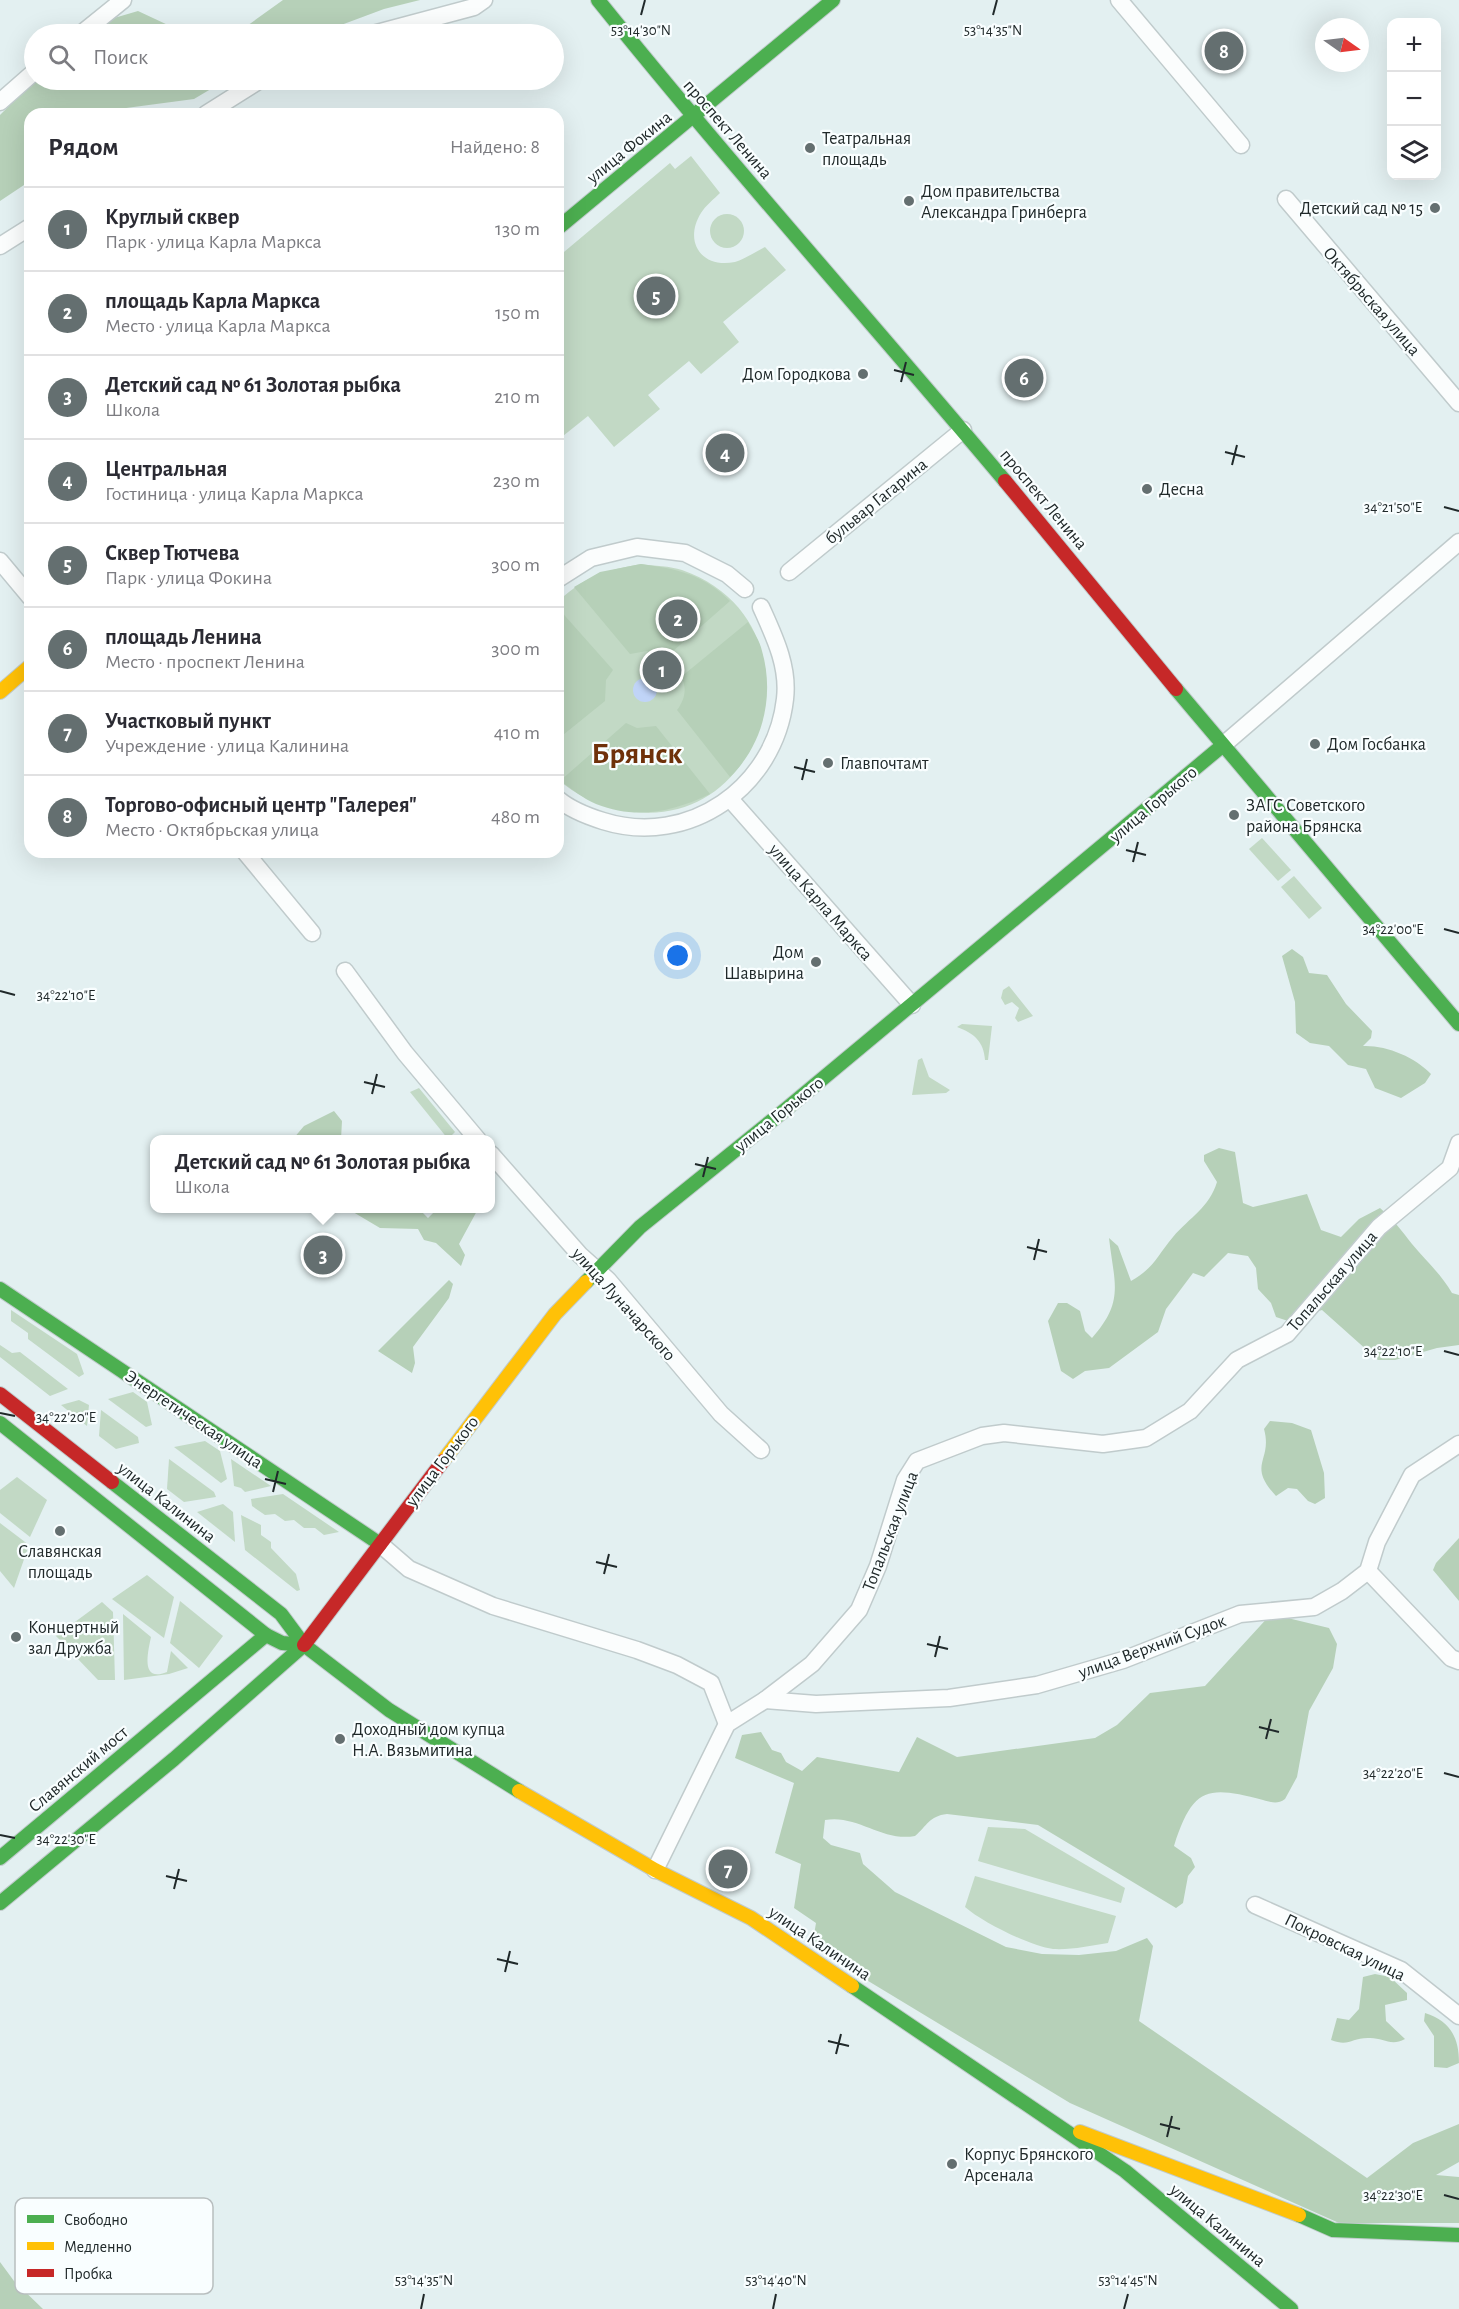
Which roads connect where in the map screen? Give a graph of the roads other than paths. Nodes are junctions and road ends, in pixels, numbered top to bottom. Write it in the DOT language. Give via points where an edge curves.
graph roads {
  1 [pos="123,0"];
  2 [pos="484,0"];
  3 [pos="598,0"];
  4 [pos="833,0"];
  5 [pos="1119,0"];
  6 [pos="93,24"];
  7 [pos="410,24"];
  8 [pos="24,81"];
  9 [pos="244,90"];
  10 [pos="0,102"];
  11 [pos="216,108"];
  12 [pos="693,117"];
  13 [pos="1241,145"];
  14 [pos="1286,199"];
  15 [pos="564,223"];
  16 [pos="24,231"];
  17 [pos="0,246"];
  18 [pos="1459,403"];
  19 [pos="963,430"];
  20 [pos="1459,542"];
  21 [pos="0,561"];
  22 [pos="789,572"];
  23 [pos="564,575"];
  24 [pos="745,589"];
  25 [pos="24,590"];
  26 [pos="761,608"];
  27 [pos="24,671"];
  28 [pos="0,692"];
  29 [pos="1222,746"];
  30 [pos="731,800"];
  31 [pos="564,803"];
  32 [pos="250,858"];
  33 [pos="312,933"];
  34 [pos="345,971"];
  35 [pos="912,1005"];
  36 [pos="1458,1020"];
  37 [pos="474,1135"];
  38 [pos="1459,1143"];
  39 [pos="495,1158"];
  40 [pos="597,1271"];
  41 [pos="0,1289"];
  42 [pos="0,1394"];
  43 [pos="0,1423"];
  44 [pos="1459,1444"];
  45 [pos="761,1450"];
  46 [pos="380,1544"];
  47 [pos="1368,1571"];
  48 [pos="266,1635"];
  49 [pos="304,1646"];
  50 [pos="1459,1661"];
  51 [pos="765,1700"];
  52 [pos="727,1724"];
  53 [pos="0,1858"];
  54 [pos="655,1870"];
  55 [pos="0,1903"];
  56 [pos="1255,1905"];
  57 [pos="1459,2016"];
  58 [pos="1059,2124"];
  59 [pos="1459,2235"];
  60 [pos="1291,2309"];
  1 -- 6 [label="street"];
  2 -- 7 [label="street" via="474,7"];
  3 -- 12 [label="main road, проспект Ленина"];
  4 -- 12 [label="main road, улица Фокина"];
  5 -- 13 [label="street"];
  8 -- 10 [label="street"];
  9 -- 11 [label="street"];
  12 -- 15 [label="main road, улица Фокина"];
  12 -- 19 [label="main road, проспект Ленина"];
  14 -- 18 [label="street, Октябрьская улица"];
  16 -- 17 [label="street"];
  19 -- 22 [label="street, бульвар Гагарина"];
  19 -- 29 [label="main road, проспект Ленина"];
  20 -- 29 [label="street, улица Горького"];
  21 -- 25 [label="street"];
  23 -- 24 [label="street" via="591,558 637,547 685,553 727,573"];
  26 -- 30 [label="street" via="781,651 785,698 774,744 748,784"];
  27 -- 28 [label="main road"];
  29 -- 35 [label="main road, улица Горького"];
  29 -- 36 [label="main road, проспект Ленина"];
  30 -- 31 [label="street" via="712,812 669,827 624,828 581,814"];
  30 -- 35 [label="street, улица Карла Маркса"];
  32 -- 33 [label="street"];
  34 -- 37 [label="street" via="405,1053"];
  35 -- 40 [label="main road, улица Горького" via="640,1227"];
  38 -- 51 [label="street, Топальская улица" via="1450,1167 1379,1227 1287,1334 1237,1360 1190,1411 1146,1438 1103,1444 1004,1433 982,1436 917,1461 905,1480 878,1566 859,1610 812,1664"];
  39 -- 40 [label="street, улица Луначарского"];
  40 -- 45 [label="street, улица Луначарского" via="721,1414"];
  40 -- 46 [label="main road, улица Горького" via="555,1314"];
  41 -- 46 [label="main road, Энергетическая улица"];
  42 -- 49 [label="main road, улица Калинина" via="277,1610"];
  43 -- 48 [label="main road, улица Калинина"];
  44 -- 47 [label="street" via="1412,1475 1377,1542"];
  46 -- 49 [label="main road, улица Горького"];
  46 -- 52 [label="street, Энергетическая улица" via="409,1569 493,1606 677,1665 711,1683"];
  47 -- 50 [label="street" via="1451,1658"];
  47 -- 51 [label="street, улица Верхний Судок" via="1314,1607 1240,1614 1123,1660 1037,1685 949,1698 816,1704"];
  48 -- 49 [label="main road, улица Калинина" via="282,1643"];
  48 -- 53 [label="main road, Славянский мост"];
  49 -- 54 [label="main road, улица Калинина" via="389,1710 473,1764"];
  49 -- 55 [label="main road, улица Горького"];
  51 -- 52 [label="street, Топальская улица"];
  52 -- 54 [label="street"];
  54 -- 58 [label="main road, улица Калинина" via="751,1918"];
  56 -- 57 [label="street, Покровская улица" via="1401,1971"];
  58 -- 59 [label="main road" via="1334,2230"];
  58 -- 60 [label="main road, улица Калинина" via="1125,2171"];
}
